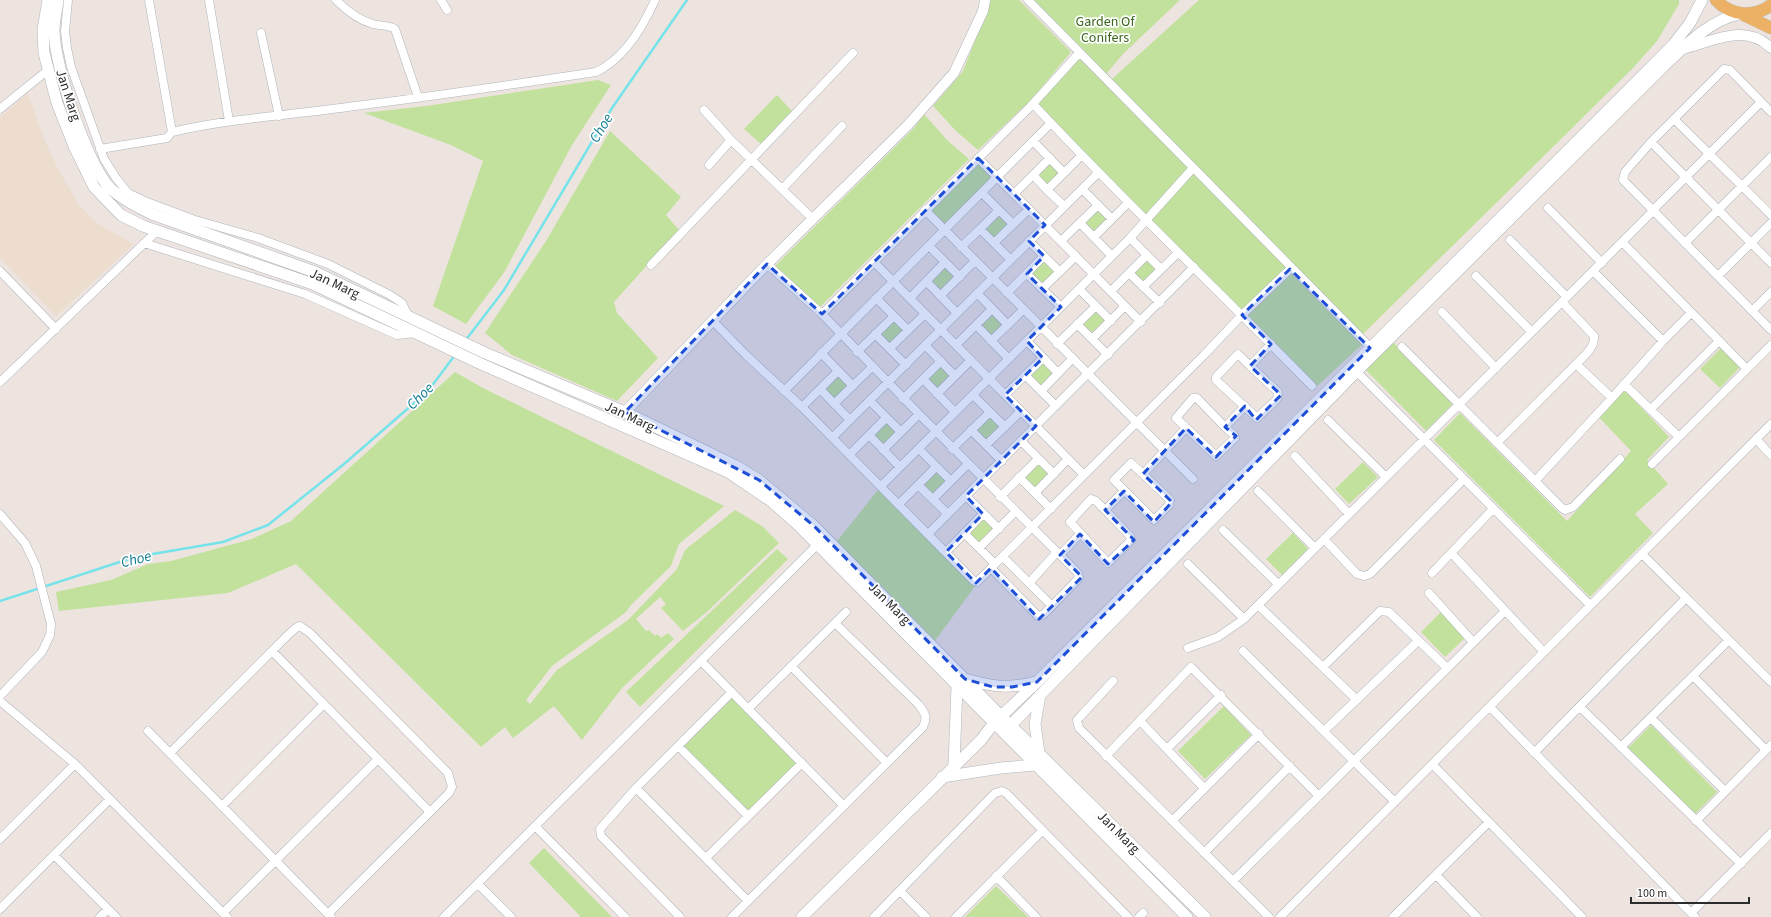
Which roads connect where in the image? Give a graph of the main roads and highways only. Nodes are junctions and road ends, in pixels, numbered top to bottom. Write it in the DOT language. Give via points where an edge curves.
graph roads {
  1 [pos="48,0"];
  2 [pos="58,0"];
  3 [pos="1702,0"];
  4 [pos="1716,0"];
  5 [pos="1771,5"];
  6 [pos="1741,14"];
  7 [pos="1771,28"];
  8 [pos="437,337"];
  9 [pos="1373,350"];
  10 [pos="482,358"];
  11 [pos="1353,369"];
  12 [pos="793,514"];
  13 [pos="821,541"];
  14 [pos="1037,682"];
  15 [pos="961,683"];
  16 [pos="1040,694"];
  17 [pos="997,720"];
  18 [pos="1006,729"];
  19 [pos="981,740"];
  20 [pos="1038,753"];
  21 [pos="954,765"];
  22 [pos="1034,765"];
  23 [pos="942,777"];
  24 [pos="802,917"];
  25 [pos="1187,917"];
  26 [pos="1205,917"];
  1 -- 8 [label="main road, Jan Marg" via="43,30 44,53 60,111 94,187 122,214 144,226 313,284 416,333"];
  2 -- 8 [label="main road, Jan Marg" via="54,30 58,60 83,139 110,188 131,204 152,214 315,272 409,318"];
  3 -- 9 [label="main road" via="1690,23 1673,44"];
  4 -- 6 [label="main road" via="1724,7"];
  5 -- 6 [label="main road" via="1757,13"];
  6 -- 7 [label="main road"];
  6 -- 9 [label="main road" via="1720,21 1682,49"];
  8 -- 10 [label="main road, Jan Marg"];
  9 -- 11 [label="main road"];
  10 -- 12 [label="main road, Jan Marg" via="728,472"];
  10 -- 12 [label="main road, Jan Marg" via="625,412 738,467 764,483"];
  11 -- 14 [label="main road"];
  11 -- 16 [label="main road"];
  12 -- 13 [label="main road, Jan Marg"];
  12 -- 13 [label="main road, Jan Marg" via="806,534"];
  13 -- 15 [label="main road, Jan Marg"];
  14 -- 15 [label="main road" via="1012,687"];
  14 -- 17 [label="main road"];
  15 -- 17 [label="main road, Jan Marg"];
  15 -- 21 [label="main road"];
  16 -- 18 [label="main road"];
  16 -- 20 [label="main road" via="1035,724"];
  17 -- 18 [label="main road, Jan Marg"];
  17 -- 19 [label="main road"];
  18 -- 19 [label="main road"];
  18 -- 20 [label="main road, Jan Marg"];
  18 -- 22 [label="main road"];
  19 -- 21 [label="main road"];
  20 -- 26 [label="main road, Jan Marg"];
  21 -- 23 [label="main road"];
  22 -- 23 [label="main road"];
  22 -- 25 [label="main road"];
  23 -- 24 [label="main road"];
}
